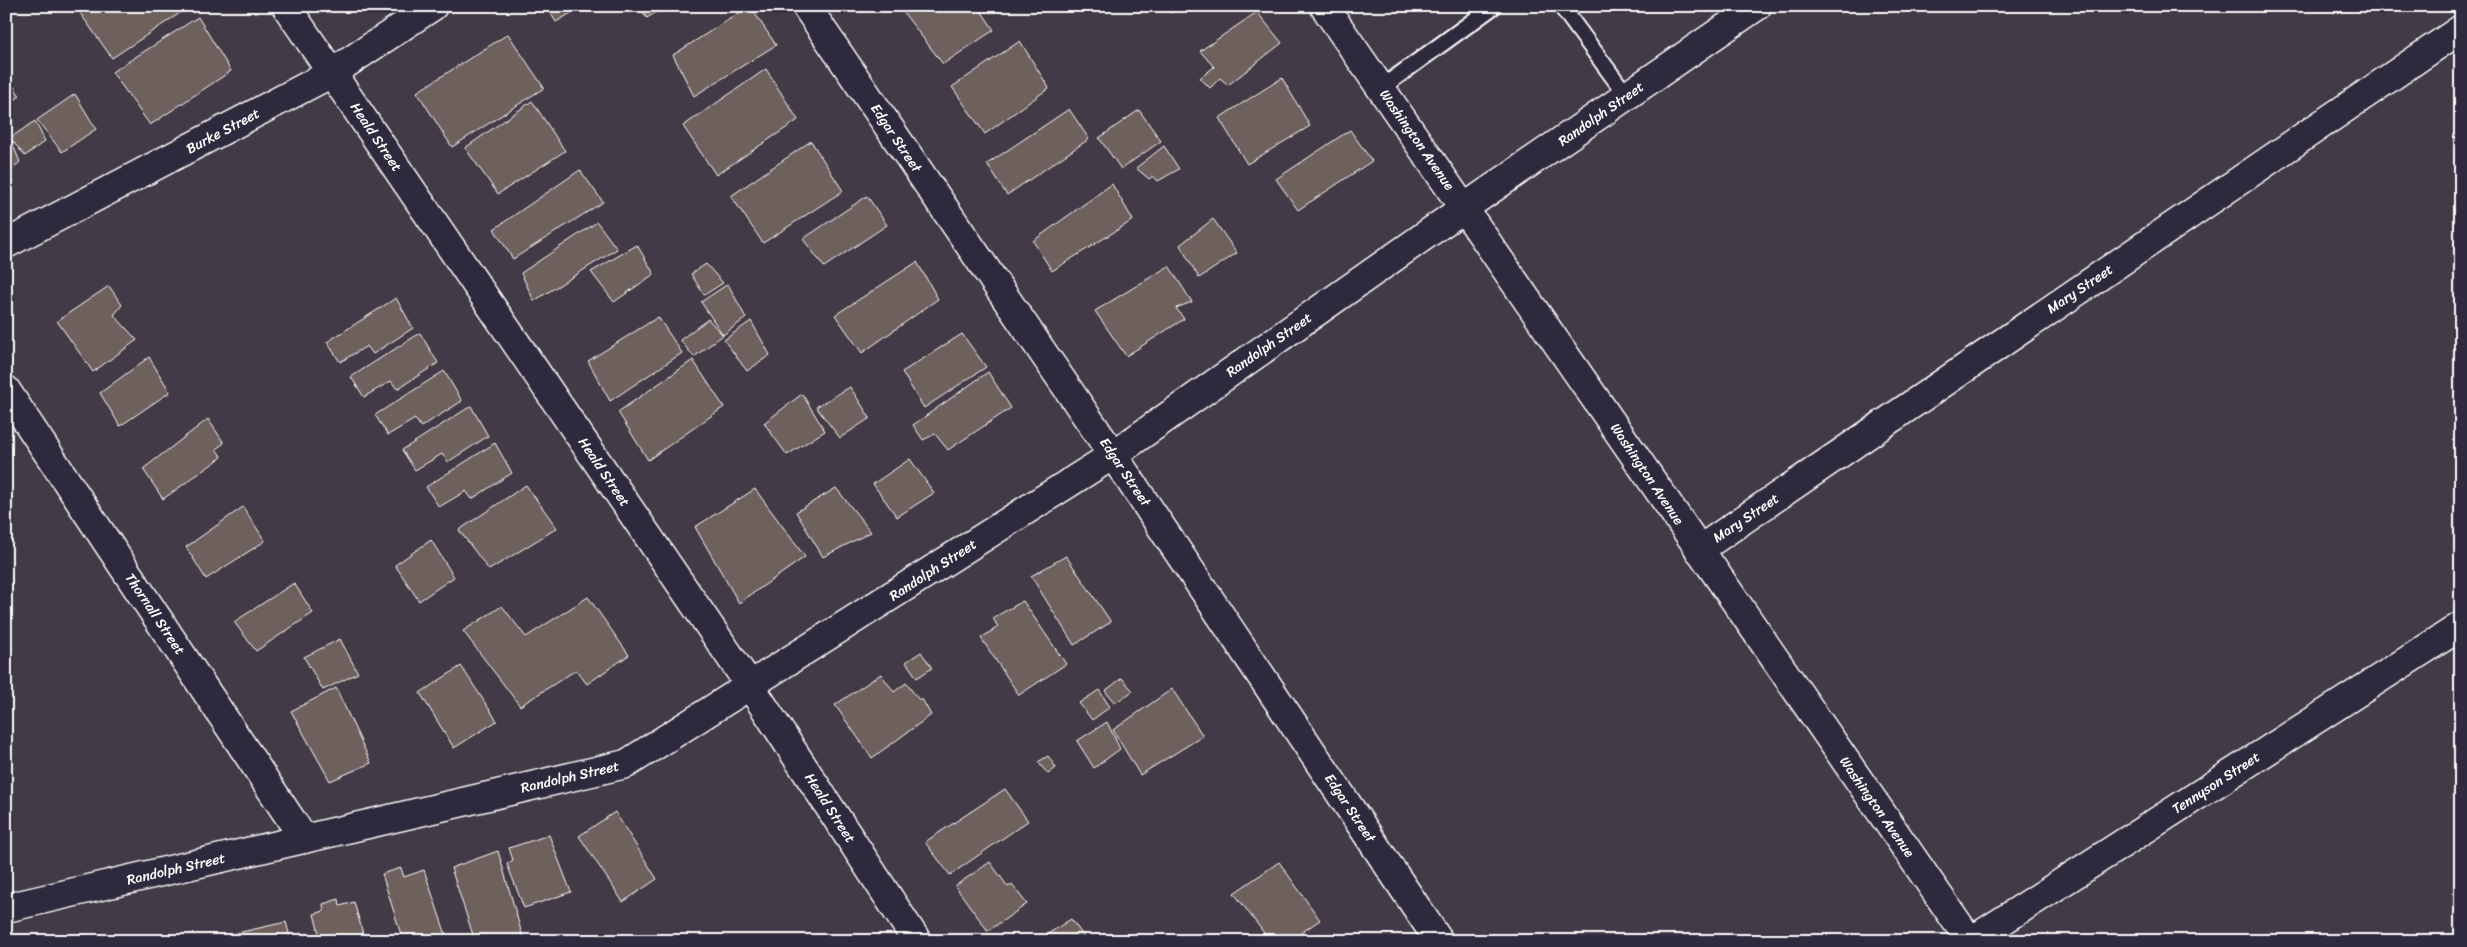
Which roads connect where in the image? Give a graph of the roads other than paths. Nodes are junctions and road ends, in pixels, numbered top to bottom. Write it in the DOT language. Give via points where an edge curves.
graph roads {
  1 [pos="286,6"];
  2 [pos="432,6"];
  3 [pos="806,6"];
  4 [pos="1324,6"];
  5 [pos="1494,6"];
  6 [pos="1561,6"];
  7 [pos="1757,6"];
  8 [pos="2461,29"];
  9 [pos="332,73"];
  10 [pos="1381,88"];
  11 [pos="1627,96"];
  12 [pos="1464,208"];
  13 [pos="6,244"];
  14 [pos="6,390"];
  15 [pos="1113,455"];
  16 [pos="1699,550"];
  17 [pos="2459,630"];
  18 [pos="751,686"];
  19 [pos="304,839"];
  20 [pos="6,908"];
  21 [pos="918,941"];
  22 [pos="1440,941"];
  23 [pos="1971,941"];
  1 -- 9 [label="street, Heald Street"];
  2 -- 9 [label="street, Burke Street"];
  3 -- 15 [label="street, Edgar Street"];
  4 -- 10 [label="street, Washington Avenue"];
  5 -- 10 [label="lane"];
  6 -- 11 [label="lane"];
  7 -- 11 [label="street, Randolph Street"];
  8 -- 16 [label="street, Mary Street"];
  9 -- 13 [label="street, Burke Street"];
  9 -- 18 [label="street, Heald Street"];
  10 -- 12 [label="street, Washington Avenue"];
  11 -- 12 [label="street, Randolph Street"];
  12 -- 15 [label="street, Randolph Street"];
  12 -- 16 [label="street, Washington Avenue"];
  14 -- 19 [label="street, Thornall Street"];
  15 -- 18 [label="street, Randolph Street"];
  15 -- 22 [label="street, Edgar Street"];
  16 -- 23 [label="street, Washington Avenue"];
  17 -- 23 [label="street, Tennyson Street"];
  18 -- 19 [label="street, Randolph Street" via="626,764"];
  18 -- 21 [label="street, Heald Street"];
  19 -- 20 [label="street, Randolph Street"];
}
